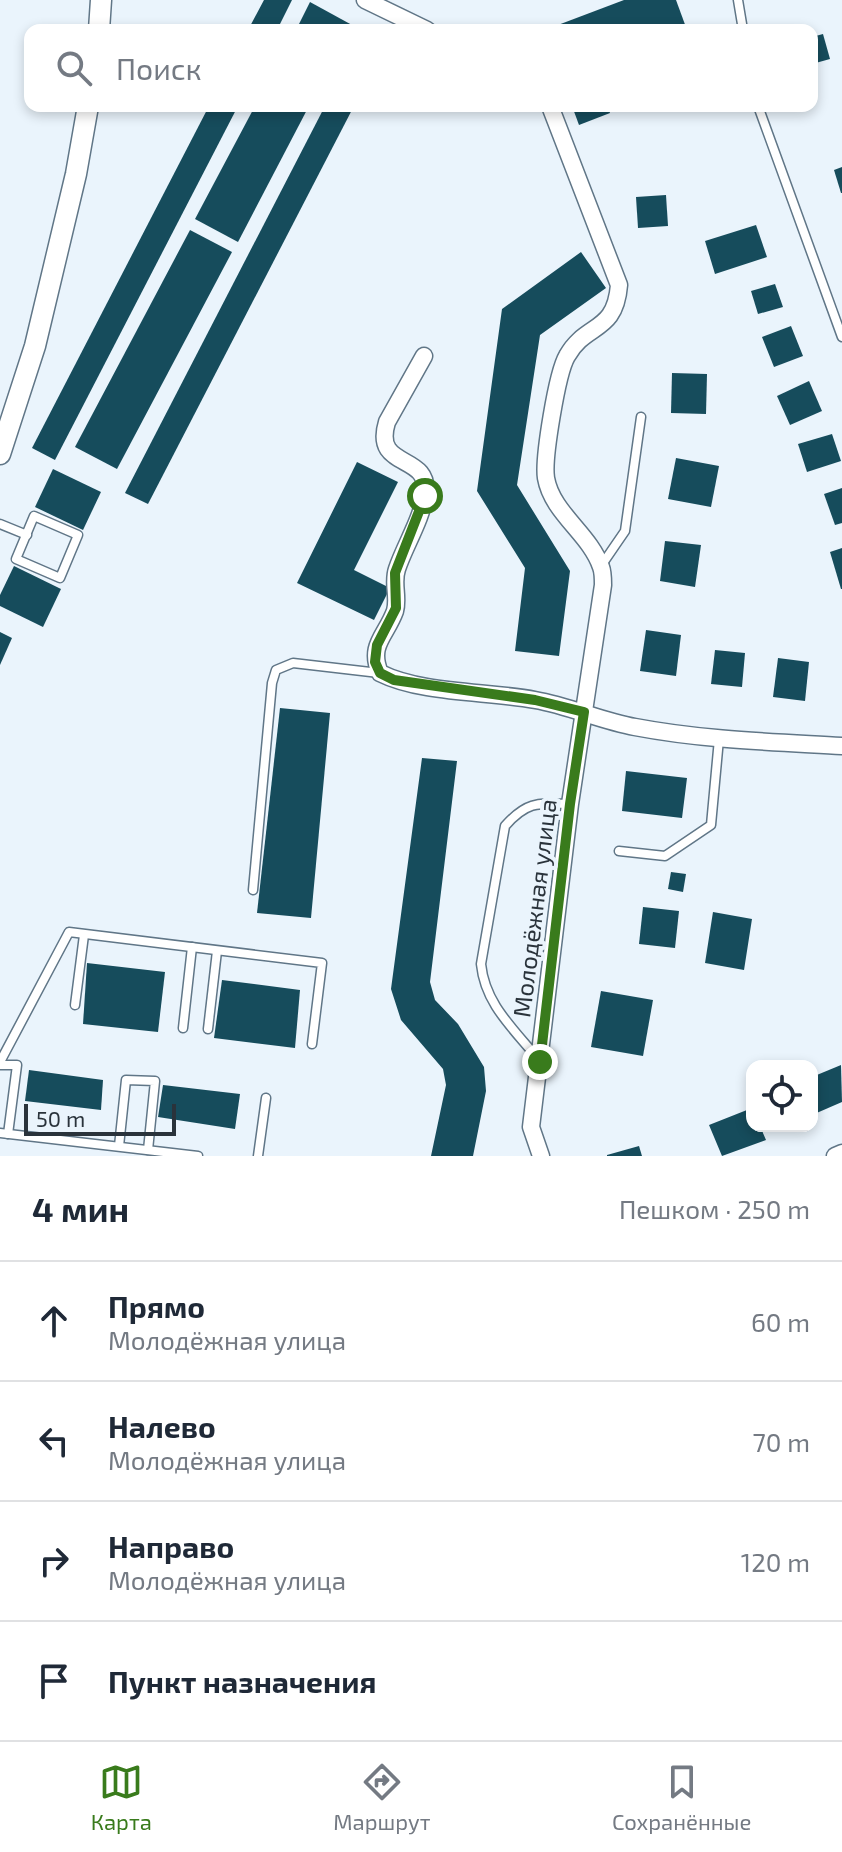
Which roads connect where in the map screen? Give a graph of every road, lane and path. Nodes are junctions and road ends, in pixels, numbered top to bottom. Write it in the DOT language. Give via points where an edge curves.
graph roads {
  1 [pos="101,0"];
  2 [pos="365,0"];
  3 [pos="738,0"];
  4 [pos="99,24"];
  5 [pos="415,24"];
  6 [pos="742,24"];
  7 [pos="87,112"];
  8 [pos="552,112"];
  9 [pos="760,112"];
  10 [pos="842,337"];
  11 [pos="424,356"];
  12 [pos="641,417"];
  13 [pos="0,454"];
  14 [pos="0,524"];
  15 [pos="27,535"];
  16 [pos="601,567"];
  17 [pos="380,673"];
  18 [pos="584,712"];
  19 [pos="719,738"];
  20 [pos="842,746"];
  21 [pos="570,804"];
  22 [pos="619,851"];
  23 [pos="253,890"];
  24 [pos="84,935"];
  25 [pos="192,947"];
  26 [pos="217,951"];
  27 [pos="75,1005"];
  28 [pos="183,1028"];
  29 [pos="208,1029"];
  30 [pos="312,1044"];
  31 [pos="540,1062"];
  32 [pos="0,1064"];
  33 [pos="266,1098"];
  34 [pos="4,1133"];
  35 [pos="119,1146"];
  36 [pos="148,1150"];
  37 [pos="842,1153"];
  38 [pos="198,1156"];
  39 [pos="258,1156"];
  40 [pos="541,1156"];
  41 [pos="835,1156"];
  1 -- 4 [label="street"];
  2 -- 5 [label="street"];
  3 -- 6 [label="lane"];
  7 -- 13 [label="street" via="56,266"];
  8 -- 16 [label="street" via="619,285 613,314 566,357 547,458 546,478 554,499"];
  9 -- 10 [label="lane"];
  11 -- 17 [label="street" via="384,434 395,457 420,471 425,496 395,573 396,608 377,645"];
  12 -- 16 [label="lane" via="625,531"];
  14 -- 15 [label="lane"];
  15 -- 15 [label="lane" via="16,559 60,578 78,535 34,516"];
  16 -- 18 [label="street, Молодёжная улица" via="603,585"];
  17 -- 18 [label="street" via="394,680"];
  17 -- 23 [label="lane" via="293,663 276,670"];
  18 -- 19 [label="street" via="638,728"];
  18 -- 21 [label="street, Молодёжная улица"];
  19 -- 20 [label="street"];
  19 -- 22 [label="lane" via="711,825 665,856"];
  21 -- 31 [label="street, Молодёжная улица"];
  21 -- 31 [label="lane" via="536,803 519,810 505,826 481,964 490,1000"];
  24 -- 25 [label="lane"];
  24 -- 27 [label="lane"];
  24 -- 32 [label="lane" via="69,932"];
  25 -- 26 [label="lane"];
  25 -- 28 [label="lane"];
  26 -- 29 [label="lane"];
  26 -- 30 [label="lane" via="322,963"];
  31 -- 40 [label="street, Молодёжная улица" via="531,1127"];
  32 -- 34 [label="lane" via="17,1065"];
  33 -- 39 [label="lane"];
  34 -- 35 [label="lane"];
  35 -- 36 [label="lane"];
  35 -- 36 [label="lane" via="126,1080 155,1081"];
  36 -- 38 [label="lane"];
  37 -- 41 [label="street"];
}
